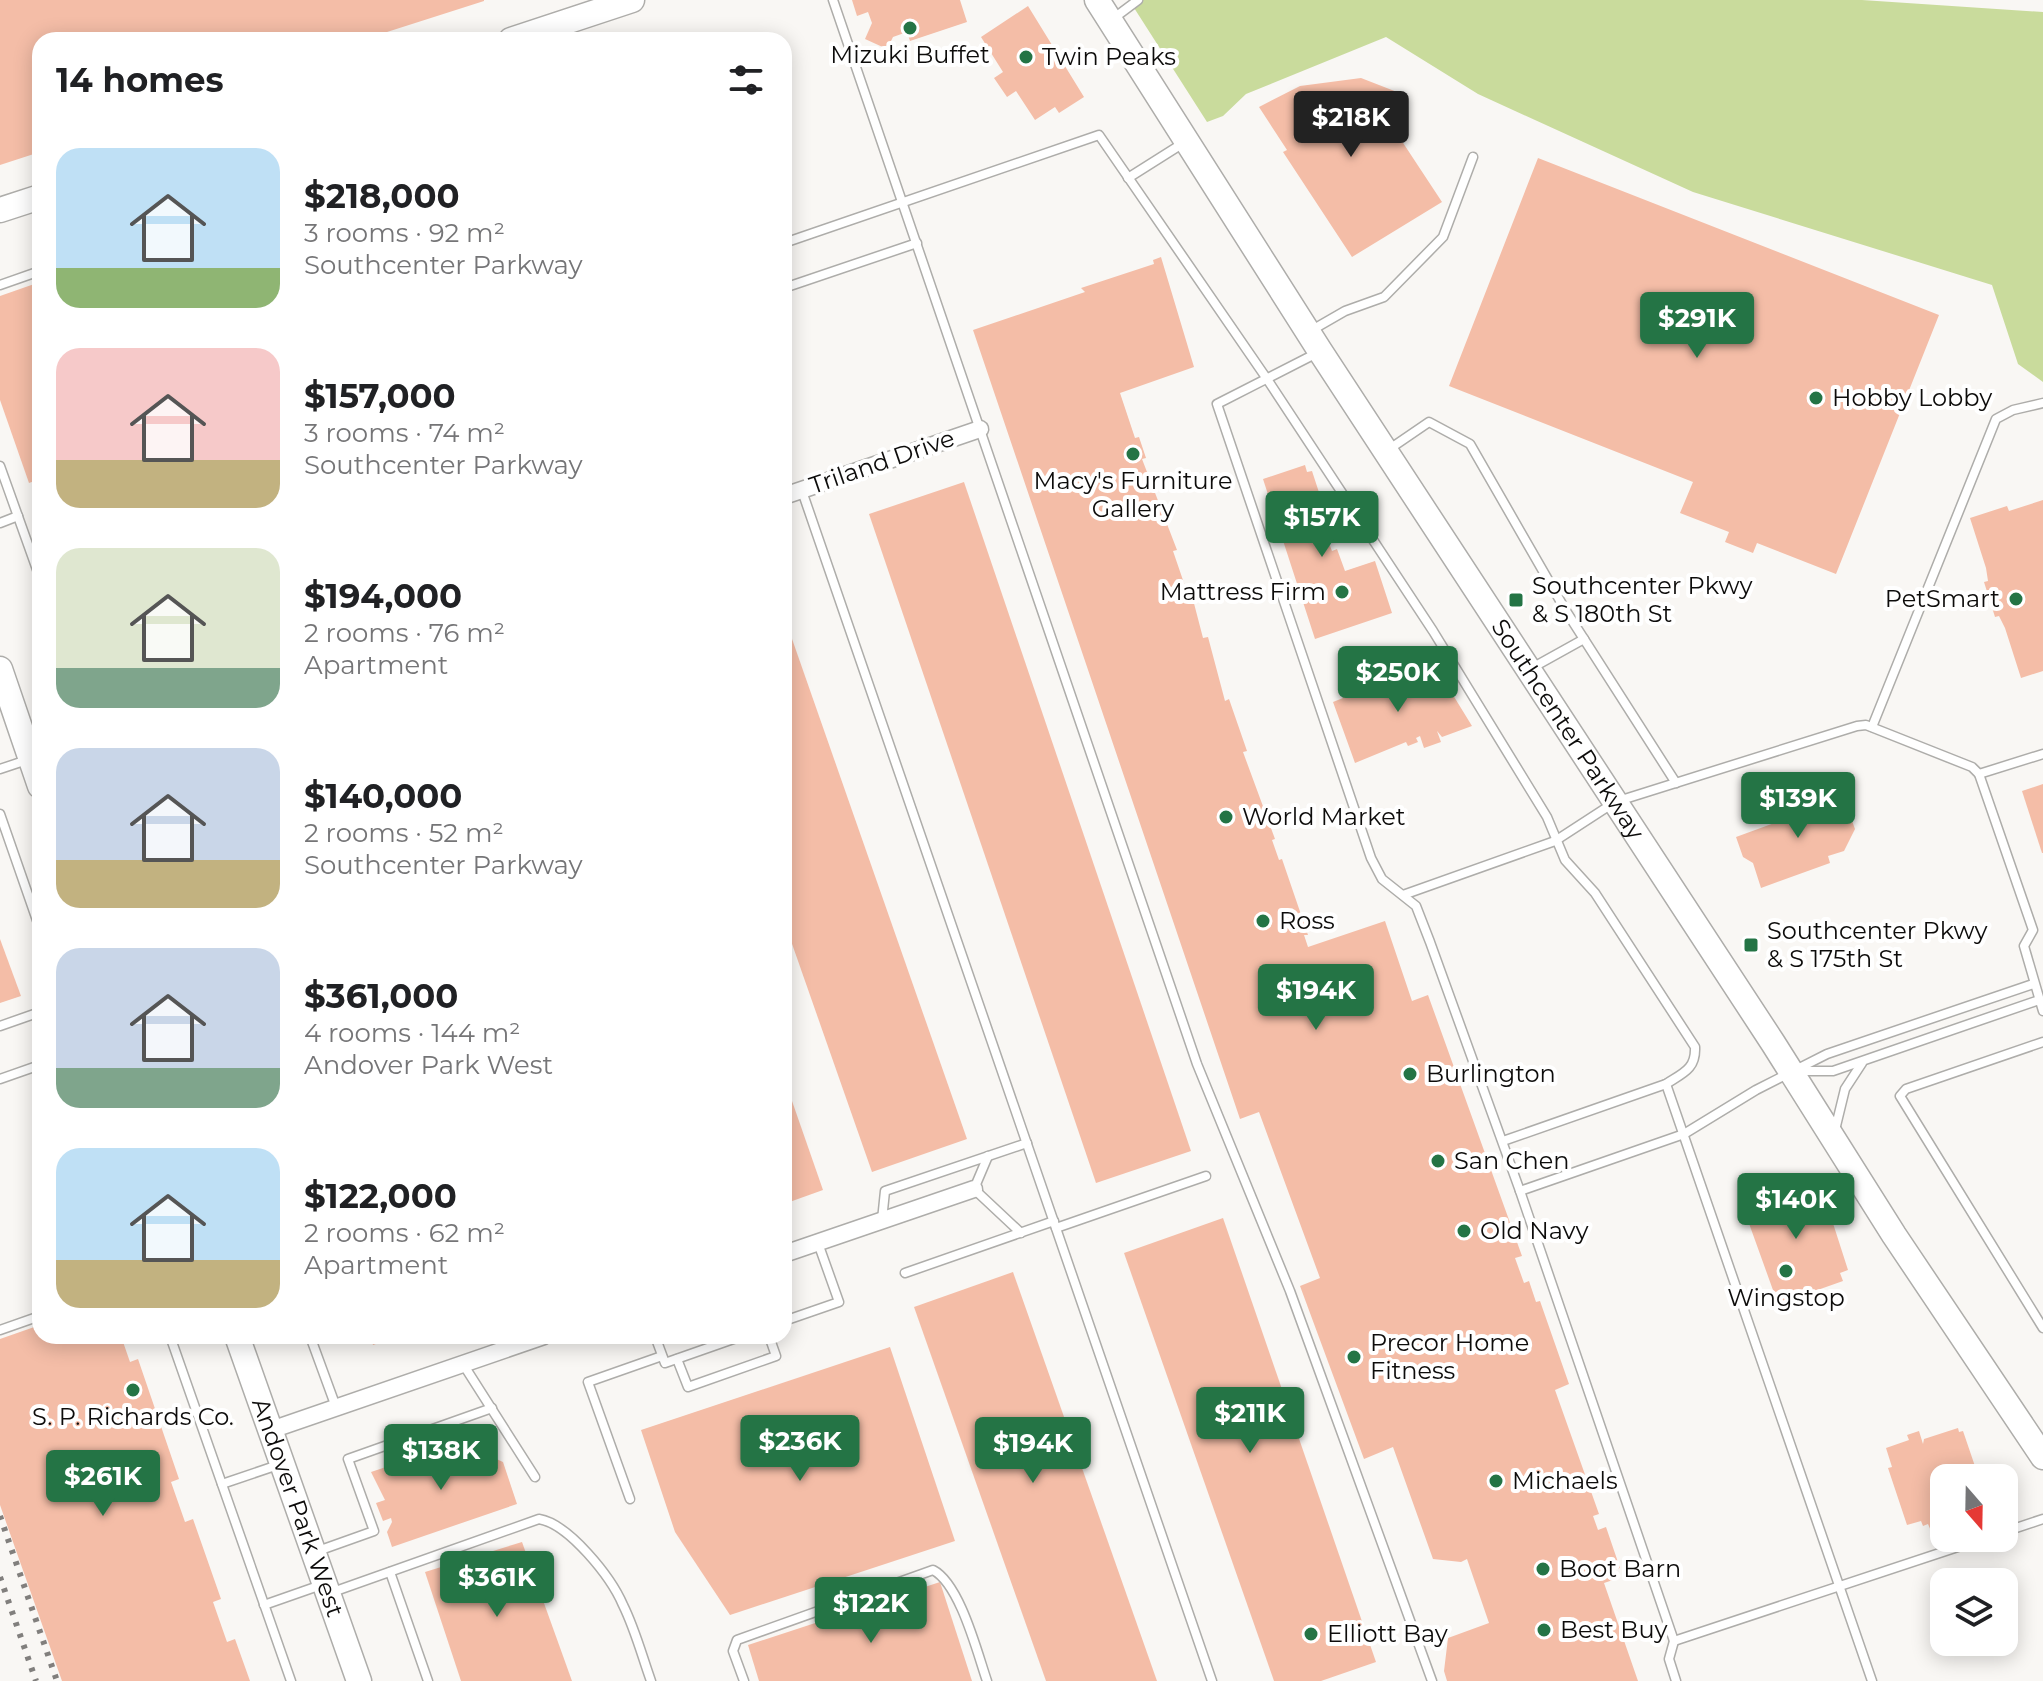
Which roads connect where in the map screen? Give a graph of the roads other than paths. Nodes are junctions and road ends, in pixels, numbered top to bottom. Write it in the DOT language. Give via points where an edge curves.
graph roads {
  1 [pos="632,0"];
  2 [pos="833,0"];
  3 [pos="1138,0"];
  4 [pos="1103,10"];
  5 [pos="535,32"];
  6 [pos="1186,141"];
  7 [pos="1473,157"];
  8 [pos="1128,178"];
  9 [pos="32,200"];
  10 [pos="903,202"];
  11 [pos="0,210"];
  12 [pos="792,240"];
  13 [pos="917,243"];
  14 [pos="32,274"];
  15 [pos="0,285"];
  16 [pos="792,285"];
  17 [pos="1314,342"];
  18 [pos="1267,379"];
  19 [pos="2043,403"];
  20 [pos="980,429"];
  21 [pos="1388,450"];
  22 [pos="0,466"];
  23 [pos="802,490"];
  24 [pos="792,493"];
  25 [pos="18,516"];
  26 [pos="0,523"];
  27 [pos="32,555"];
  28 [pos="1584,639"];
  29 [pos="0,669"];
  30 [pos="1529,670"];
  31 [pos="1872,727"];
  32 [pos="32,750"];
  33 [pos="32,753"];
  34 [pos="2043,754"];
  35 [pos="0,769"];
  36 [pos="1979,774"];
  37 [pos="1676,783"];
  38 [pos="1615,802"];
  39 [pos="0,814"];
  40 [pos="1555,841"];
  41 [pos="1403,895"];
  42 [pos="32,906"];
  43 [pos="2033,984"];
  44 [pos="2039,1000"];
  45 [pos="2043,1011"];
  46 [pos="32,1015"];
  47 [pos="0,1026"];
  48 [pos="2043,1042"];
  49 [pos="1866,1059"];
  50 [pos="32,1068"];
  51 [pos="1791,1071"];
  52 [pos="0,1079"];
  53 [pos="1666,1084"];
  54 [pos="1684,1134"];
  55 [pos="1833,1139"];
  56 [pos="1503,1141"];
  57 [pos="1027,1143"];
  58 [pos="988,1156"];
  59 [pos="1206,1176"];
  60 [pos="974,1189"];
  61 [pos="1520,1191"];
  62 [pos="882,1220"];
  63 [pos="1055,1225"];
  64 [pos="1021,1233"];
  65 [pos="818,1242"];
  66 [pos="792,1251"];
  67 [pos="905,1273"];
  68 [pos="792,1318"];
  69 [pos="32,1319"];
  70 [pos="2043,1328"];
  71 [pos="0,1330"];
  72 [pos="173,1344"];
  73 [pos="240,1344"];
  74 [pos="313,1344"];
  75 [pos="521,1344"];
  76 [pos="658,1344"];
  77 [pos="719,1344"];
  78 [pos="772,1344"];
  79 [pos="662,1356"];
  80 [pos="677,1359"];
  81 [pos="463,1364"];
  82 [pos="336,1407"];
  83 [pos="492,1408"];
  84 [pos="271,1430"];
  85 [pos="2043,1457"];
  86 [pos="283,1463"];
  87 [pos="535,1477"];
  88 [pos="222,1484"];
  89 [pos="630,1499"];
  90 [pos="2043,1519"];
  91 [pos="2018,1527"];
  92 [pos="314,1552"];
  93 [pos="1942,1552"];
  94 [pos="390,1572"];
  95 [pos="1838,1586"];
  96 [pos="326,1589"];
  97 [pos="264,1605"];
  98 [pos="1674,1641"];
  99 [pos="291,1681"];
  100 [pos="359,1681"];
  101 [pos="428,1681"];
  102 [pos="651,1681"];
  103 [pos="744,1681"];
  104 [pos="987,1681"];
  105 [pos="1212,1681"];
  106 [pos="1432,1681"];
  107 [pos="1676,1681"];
  108 [pos="1872,1681"];
  1 -- 5 [label="main road"];
  2 -- 10 [label="lane"];
  3 -- 4 [label="lane"];
  4 -- 6 [label="main road, Southcenter Parkway"];
  6 -- 8 [label="lane"];
  6 -- 17 [label="main road, Southcenter Parkway"];
  7 -- 17 [label="lane" via="1443,237 1384,297 1345,311"];
  8 -- 10 [label="lane" via="1099,135"];
  8 -- 18 [label="lane"];
  9 -- 11 [label="main road"];
  10 -- 12 [label="lane"];
  10 -- 13 [label="lane"];
  13 -- 16 [label="lane"];
  13 -- 20 [label="lane"];
  14 -- 15 [label="lane"];
  17 -- 18 [label="lane"];
  17 -- 21 [label="main road, Southcenter Parkway"];
  18 -- 40 [label="lane" via="1433,631 1547,817"];
  18 -- 41 [label="lane" via="1217,404 1371,858 1382,879"];
  19 -- 31 [label="lane" via="1996,419"];
  20 -- 23 [label="street, Triland Drive"];
  20 -- 106 [label="lane" via="1197,1064 1290,1291"];
  21 -- 28 [label="lane" via="1429,422 1470,444"];
  21 -- 30 [label="main road, Southcenter Parkway"];
  22 -- 25 [label="lane"];
  23 -- 24 [label="street, Triland Drive"];
  23 -- 57 [label="lane"];
  25 -- 26 [label="lane"];
  25 -- 27 [label="lane"];
  28 -- 30 [label="lane"];
  28 -- 37 [label="lane"];
  29 -- 32 [label="main road"];
  30 -- 38 [label="main road, Southcenter Parkway"];
  31 -- 36 [label="lane"];
  31 -- 37 [label="lane" via="1857,726"];
  33 -- 35 [label="lane"];
  34 -- 36 [label="lane"];
  36 -- 43 [label="lane" via="2033,930 2024,946"];
  37 -- 38 [label="lane"];
  38 -- 40 [label="lane"];
  38 -- 51 [label="main road, Southcenter Parkway"];
  39 -- 42 [label="lane"];
  40 -- 41 [label="lane"];
  40 -- 53 [label="lane" via="1695,1047 1690,1069"];
  41 -- 56 [label="lane" via="1416,906"];
  43 -- 44 [label="lane"];
  43 -- 51 [label="lane"];
  44 -- 45 [label="lane"];
  44 -- 49 [label="lane"];
  46 -- 47 [label="lane"];
  48 -- 70 [label="lane" via="1906,1089 1900,1096"];
  49 -- 51 [label="lane" via="1833,1071"];
  49 -- 55 [label="lane" via="1845,1089"];
  50 -- 52 [label="lane"];
  51 -- 54 [label="lane"];
  51 -- 55 [label="main road, Southcenter Parkway"];
  53 -- 54 [label="lane"];
  53 -- 56 [label="lane"];
  54 -- 61 [label="lane"];
  54 -- 95 [label="lane"];
  55 -- 85 [label="main road, Southcenter Parkway"];
  56 -- 61 [label="lane"];
  57 -- 58 [label="lane"];
  57 -- 63 [label="lane"];
  58 -- 60 [label="lane"];
  58 -- 62 [label="lane" via="885,1191"];
  59 -- 63 [label="lane"];
  60 -- 62 [label="street"];
  60 -- 64 [label="lane"];
  61 -- 98 [label="lane"];
  62 -- 65 [label="street"];
  63 -- 64 [label="lane"];
  63 -- 105 [label="lane"];
  64 -- 67 [label="lane"];
  65 -- 66 [label="street"];
  65 -- 68 [label="lane" via="839,1302"];
  69 -- 71 [label="lane"];
  72 -- 88 [label="lane"];
  73 -- 84 [label="main road, Andover Park West"];
  74 -- 82 [label="lane"];
  75 -- 81 [label="street"];
  76 -- 79 [label="lane"];
  77 -- 80 [label="lane"];
  78 -- 80 [label="lane" via="776,1356 688,1387"];
  79 -- 80 [label="lane" via="665,1363"];
  79 -- 89 [label="lane" via="588,1382"];
  81 -- 82 [label="street"];
  81 -- 83 [label="lane"];
  82 -- 84 [label="street"];
  83 -- 87 [label="lane"];
  83 -- 92 [label="lane" via="348,1459 374,1531"];
  84 -- 86 [label="main road, Andover Park West"];
  86 -- 88 [label="lane"];
  86 -- 92 [label="main road, Andover Park West"];
  88 -- 97 [label="lane"];
  90 -- 91 [label="lane"];
  92 -- 96 [label="main road, Andover Park West"];
  93 -- 95 [label="lane"];
  94 -- 96 [label="lane"];
  94 -- 101 [label="lane"];
  94 -- 102 [label="lane" via="539,1519 554,1521 593,1561 623,1604"];
  95 -- 98 [label="lane"];
  95 -- 108 [label="lane"];
  96 -- 97 [label="lane"];
  96 -- 100 [label="main road, Andover Park West"];
  97 -- 99 [label="lane"];
  98 -- 107 [label="lane" via="1669,1659"];
  103 -- 104 [label="lane" via="733,1651 737,1640 933,1570 943,1575 961,1608"];
}
